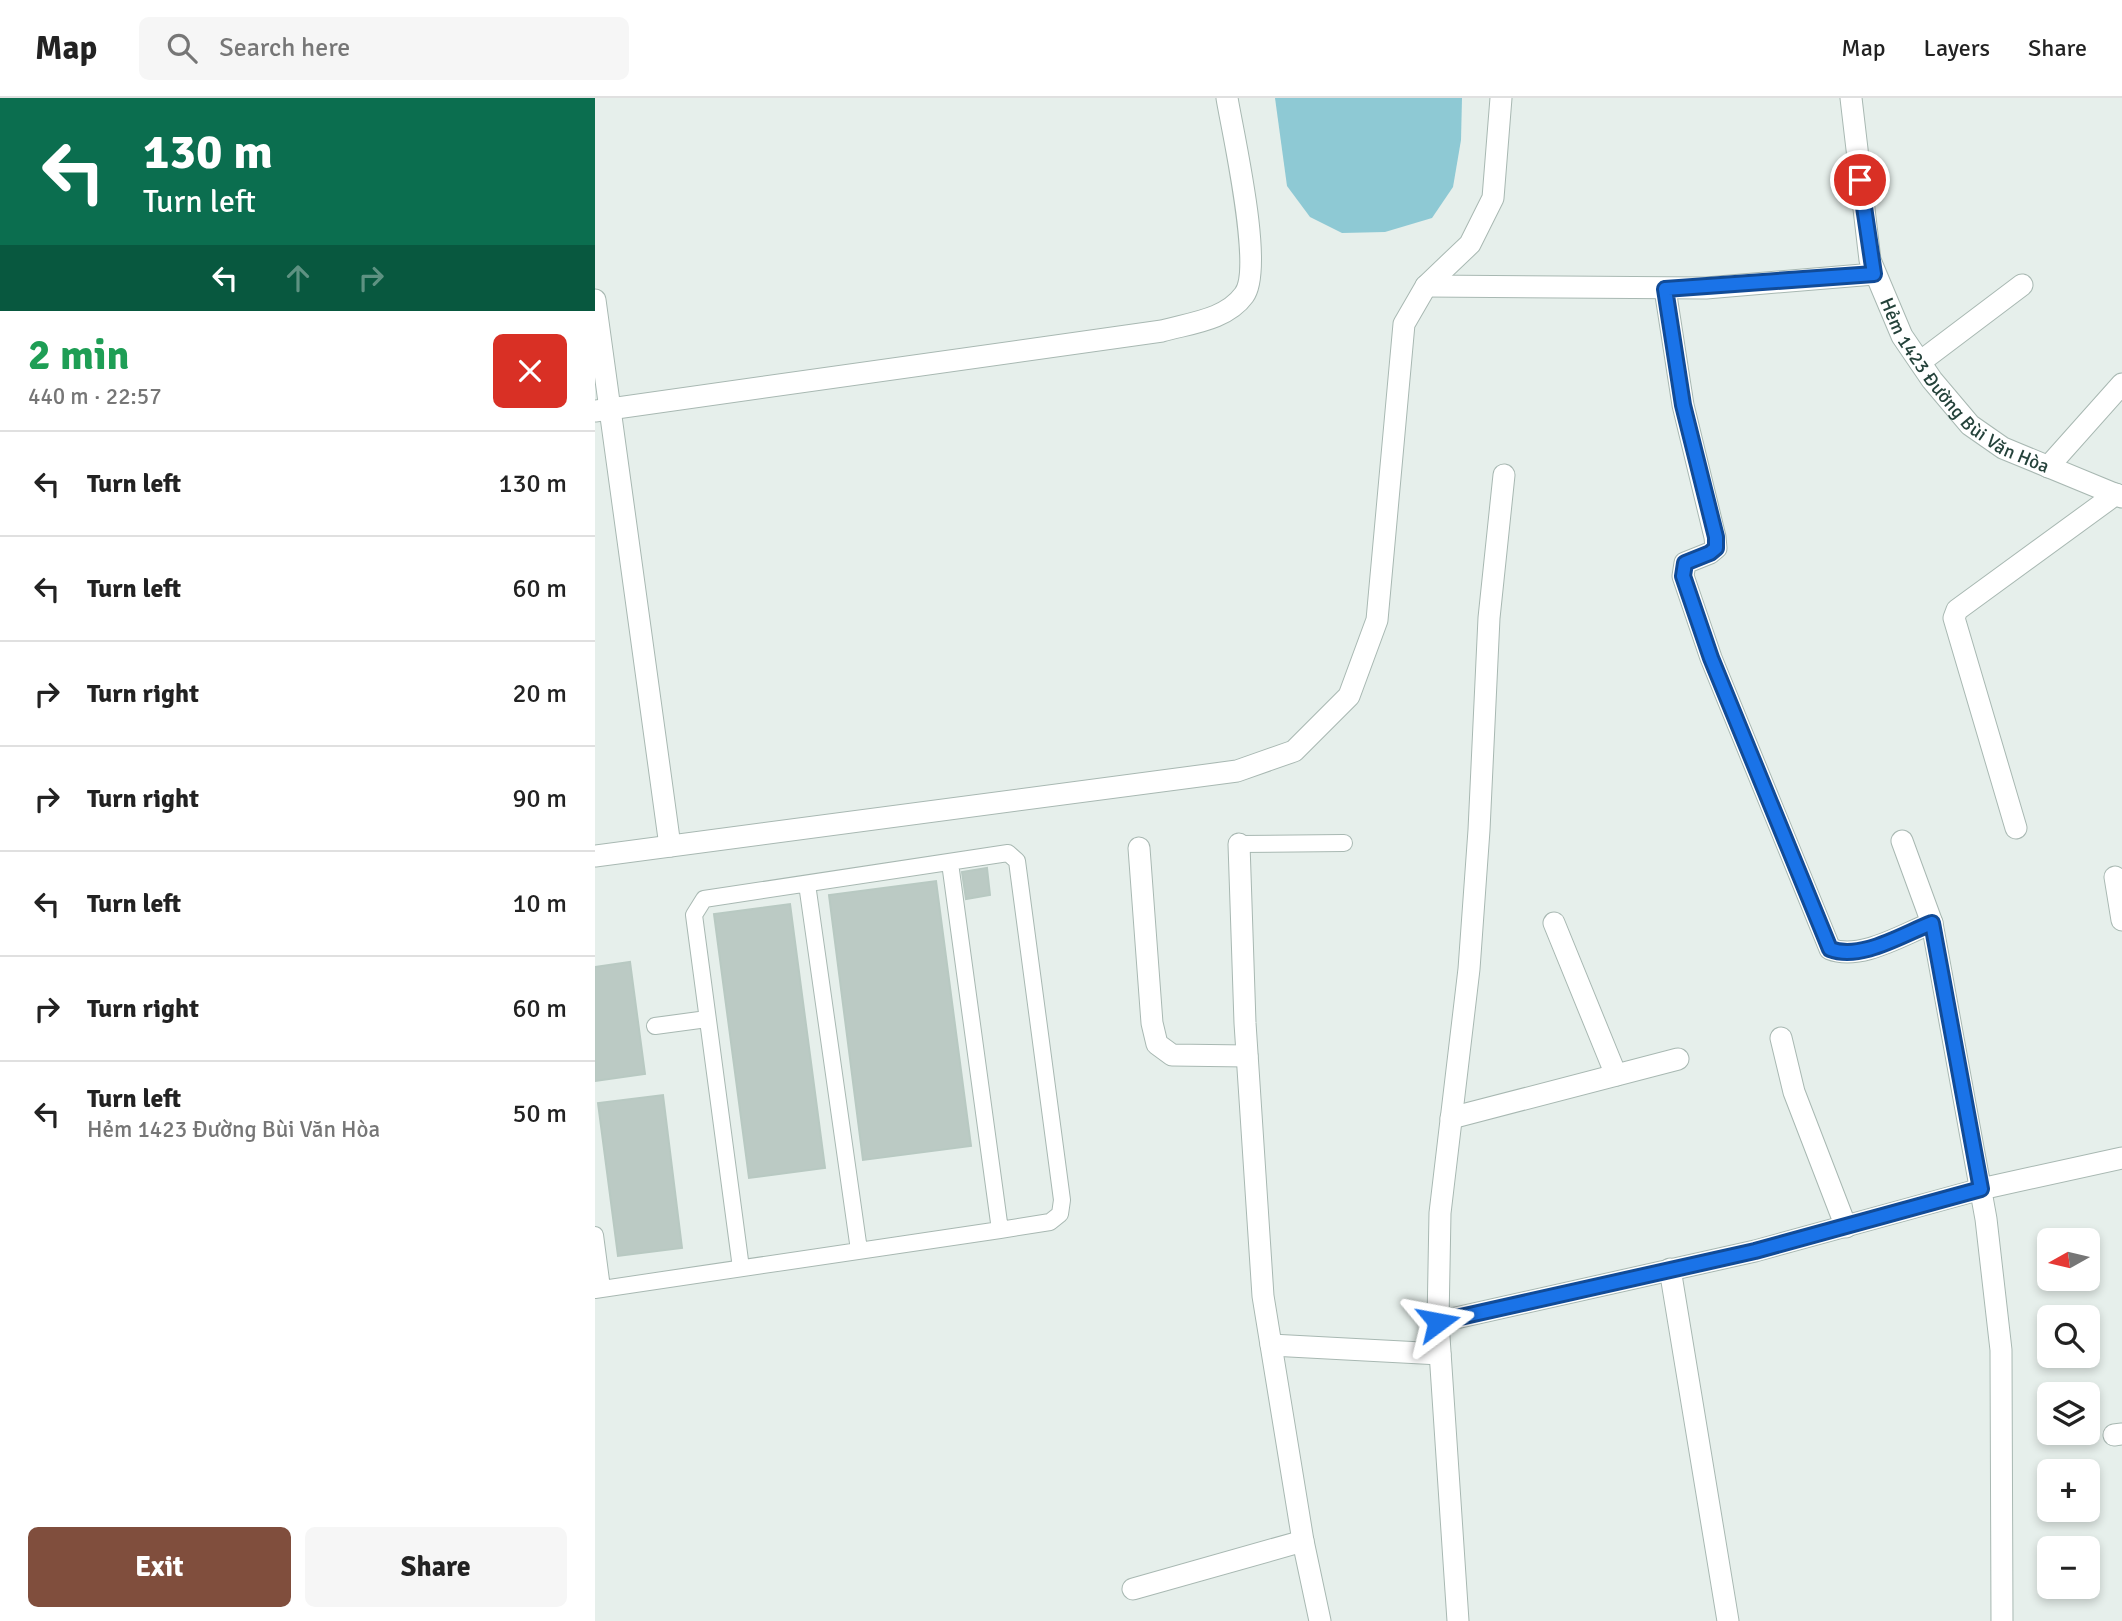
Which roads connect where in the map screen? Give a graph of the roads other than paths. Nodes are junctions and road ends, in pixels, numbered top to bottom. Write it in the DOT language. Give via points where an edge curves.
graph roads {
  1 [pos="1227,98"];
  2 [pos="1501,98"];
  3 [pos="1851,98"];
  4 [pos="1874,274"];
  5 [pos="2022,285"];
  6 [pos="1426,286"];
  7 [pos="1665,289"];
  8 [pos="595,300"];
  9 [pos="1920,362"];
  10 [pos="2122,384"];
  11 [pos="602,410"];
  12 [pos="2048,467"];
  13 [pos="1504,475"];
  14 [pos="2119,496"];
  15 [pos="2016,828"];
  16 [pos="1902,841"];
  17 [pos="1344,843"];
  18 [pos="1239,844"];
  19 [pos="670,846"];
  20 [pos="1139,848"];
  21 [pos="595,856"];
  22 [pos="950,863"];
  23 [pos="2115,877"];
  24 [pos="807,884"];
  25 [pos="2122,919"];
  26 [pos="1555,923"];
  27 [pos="1932,923"];
  28 [pos="707,1019"];
  29 [pos="655,1026"];
  30 [pos="1781,1038"];
  31 [pos="1247,1056"];
  32 [pos="1678,1059"];
  33 [pos="1616,1075"];
  34 [pos="1451,1118"];
  35 [pos="2122,1158"];
  36 [pos="1981,1189"];
  37 [pos="1846,1227"];
  38 [pos="1000,1230"];
  39 [pos="595,1235"];
  40 [pos="859,1250"];
  41 [pos="741,1268"];
  42 [pos="1670,1269"];
  43 [pos="599,1289"];
  44 [pos="1438,1322"];
  45 [pos="1271,1345"];
  46 [pos="1440,1354"];
  47 [pos="1303,1541"];
  48 [pos="1133,1589"];
  49 [pos="1320,1621"];
  50 [pos="1458,1621"];
  51 [pos="1728,1621"];
  52 [pos="2002,1621"];
  1 -- 11 [label="street" via="1252,251 1246,294 1226,313 1162,331"];
  2 -- 6 [label="street" via="1493,198 1470,244"];
  3 -- 4 [label="street, Hẻm 1423 Đường Bùi Văn Hòa"];
  4 -- 7 [label="street"];
  4 -- 9 [label="street, Hẻm 1423 Đường Bùi Văn Hòa" via="1902,336"];
  5 -- 9 [label="street"];
  6 -- 7 [label="street"];
  6 -- 19 [label="street" via="1404,324 1377,620 1349,696 1294,751 1237,771"];
  7 -- 27 [label="street" via="1683,405 1716,537 1716,548 1685,563 1683,576 1711,658 1830,949 1843,954 1858,951"];
  8 -- 11 [label="street"];
  9 -- 12 [label="street, Hẻm 1423 Đường Bùi Văn Hòa" via="1970,425 2003,449"];
  10 -- 12 [label="street"];
  11 -- 19 [label="street"];
  12 -- 14 [label="street, Hẻm 1423 Đường Bùi Văn Hòa"];
  13 -- 34 [label="street" via="1489,618 1469,969"];
  14 -- 15 [label="street" via="1957,610 1954,618"];
  16 -- 27 [label="street"];
  17 -- 18 [label="lane"];
  18 -- 31 [label="street"];
  19 -- 21 [label="street"];
  20 -- 31 [label="street" via="1157,1044 1172,1055"];
  22 -- 24 [label="lane"];
  22 -- 38 [label="lane"];
  22 -- 38 [label="lane" via="1008,853 1017,861 1062,1200 1060,1214 1050,1222"];
  23 -- 25 [label="street"];
  24 -- 28 [label="lane" via="704,899 694,915"];
  24 -- 40 [label="lane"];
  26 -- 33 [label="street"];
  27 -- 36 [label="street"];
  28 -- 29 [label="lane"];
  28 -- 41 [label="lane"];
  30 -- 37 [label="street" via="1794,1092"];
  31 -- 45 [label="street" via="1263,1296"];
  32 -- 33 [label="street"];
  33 -- 34 [label="street"];
  34 -- 44 [label="street" via="1440,1213"];
  35 -- 36 [label="street"];
  36 -- 37 [label="street"];
  36 -- 52 [label="street" via="2001,1350"];
  37 -- 42 [label="street"];
  38 -- 40 [label="lane"];
  39 -- 43 [label="lane"];
  40 -- 41 [label="lane"];
  41 -- 43 [label="lane"];
  42 -- 44 [label="street"];
  42 -- 51 [label="street"];
  44 -- 46 [label="street"];
  45 -- 46 [label="street"];
  45 -- 47 [label="street"];
  46 -- 50 [label="street"];
  47 -- 48 [label="street"];
  47 -- 49 [label="street"];
}
